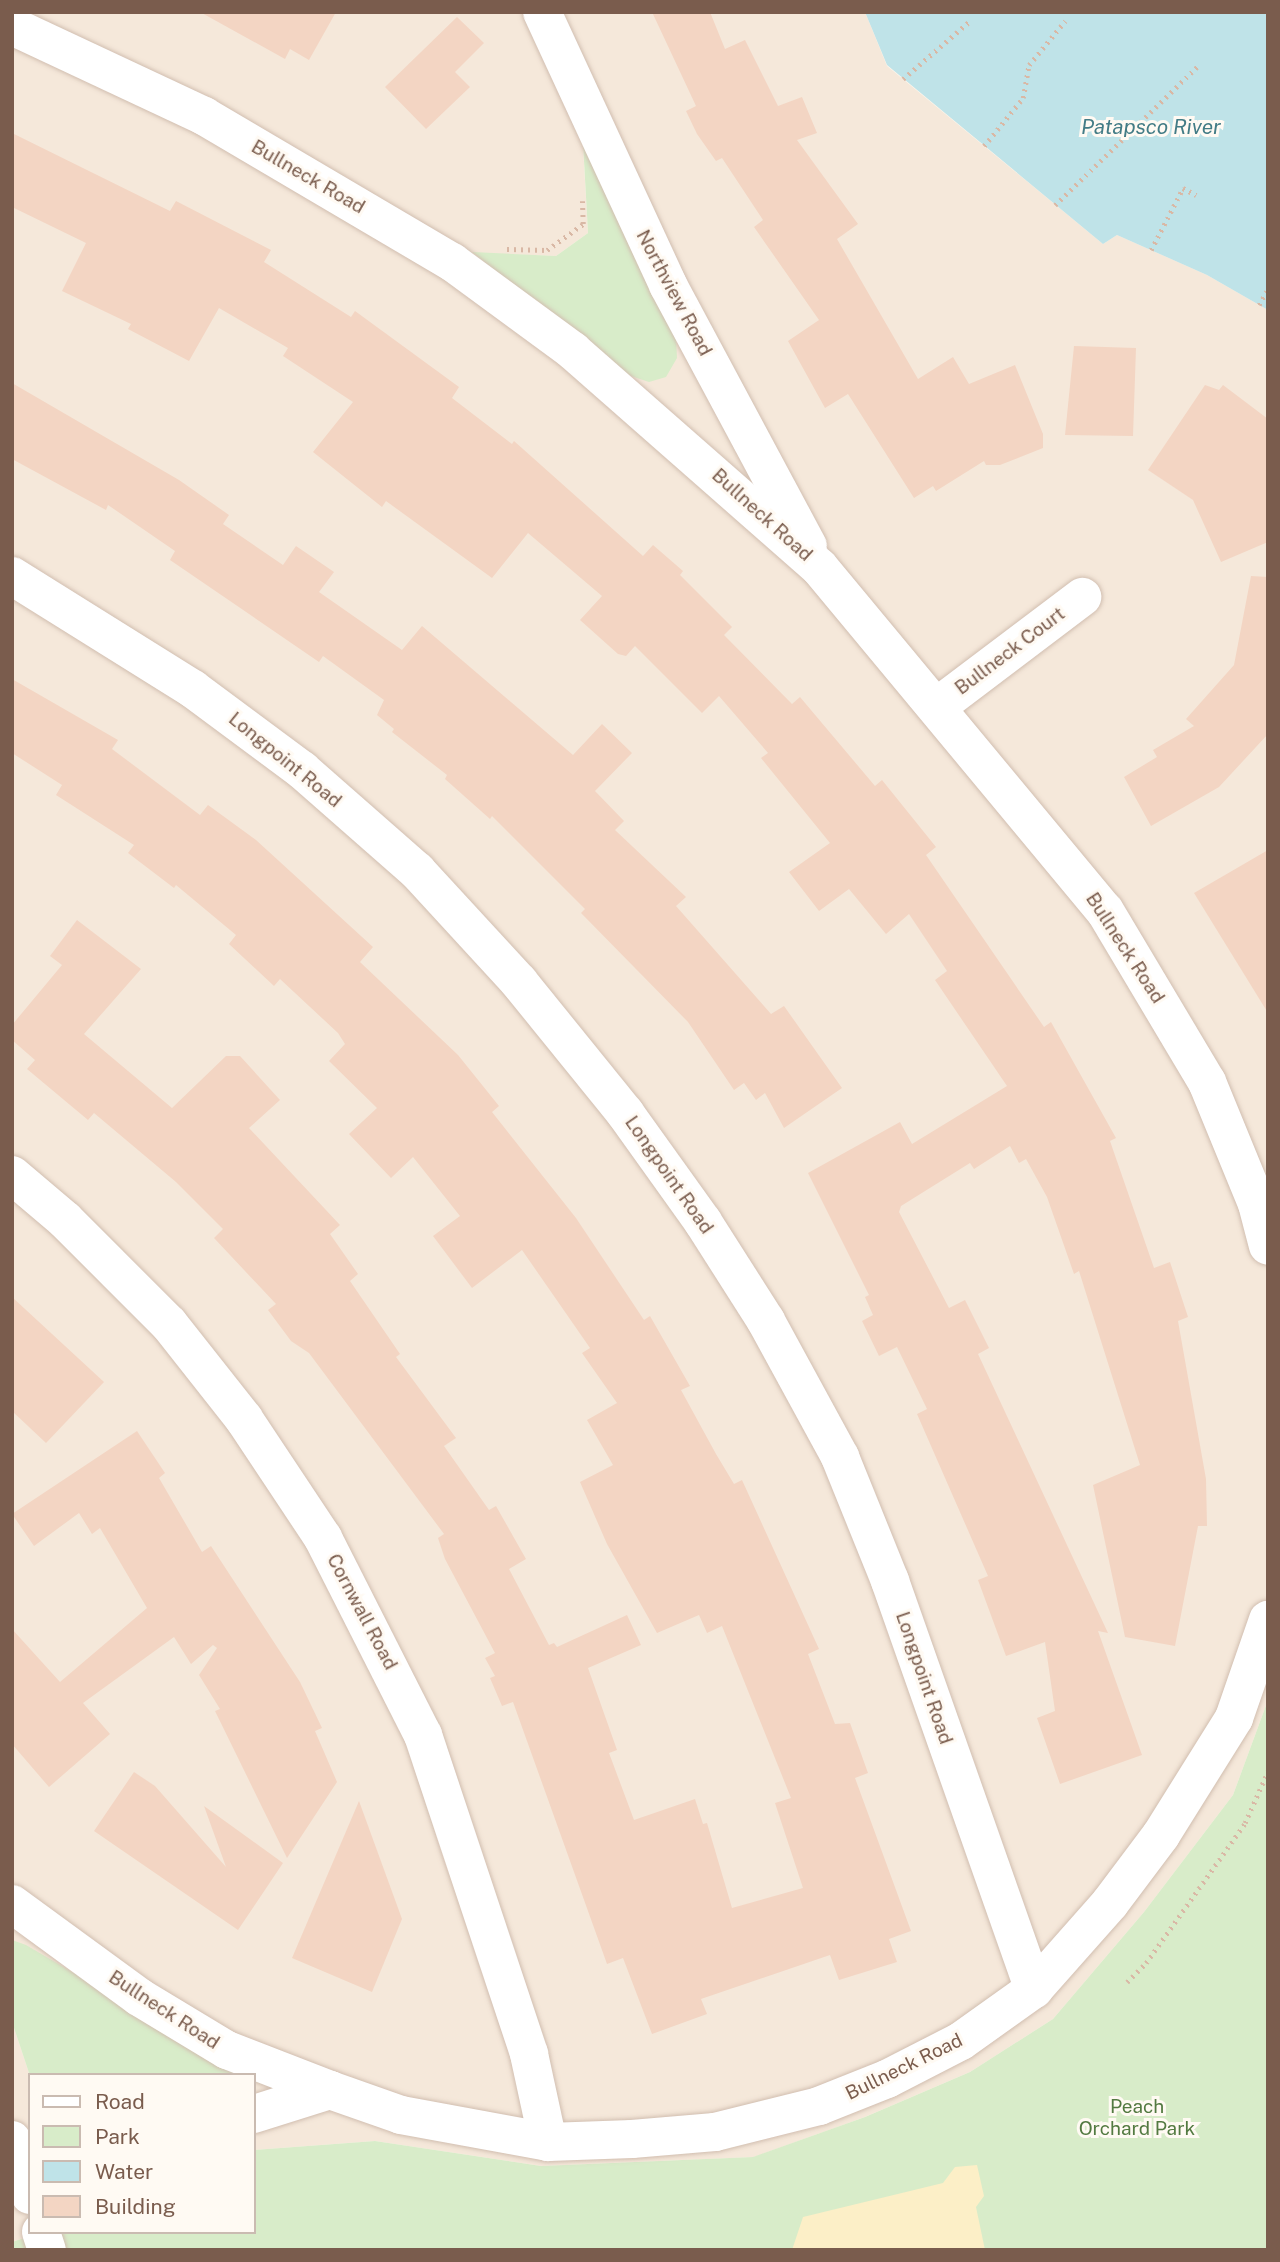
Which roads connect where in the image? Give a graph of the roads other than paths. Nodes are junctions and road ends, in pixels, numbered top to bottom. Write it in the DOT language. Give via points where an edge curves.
graph roads {
  1 [pos="542,12"];
  2 [pos="12,26"];
  3 [pos="819,567"];
  4 [pos="12,576"];
  5 [pos="1082,597"];
  6 [pos="938,706"];
  7 [pos="12,1175"];
  8 [pos="1268,1246"];
  9 [pos="1268,1620"];
  10 [pos="12,1905"];
  11 [pos="1034,1989"];
  12 [pos="330,2090"];
  13 [pos="256,2113"];
  14 [pos="12,2140"];
  15 [pos="548,2141"];
  16 [pos="25,2192"];
  1 -- 3 [label="street, Northview Road" via="668,285"];
  2 -- 3 [label="street, Bullneck Road" via="204,116 444,257 573,351"];
  3 -- 6 [label="street, Bullneck Road"];
  4 -- 11 [label="street, Longpoint Road" via="194,689 302,770 418,872 519,982 640,1135 766,1321 840,1457 890,1581"];
  5 -- 6 [label="street, Bullneck Court"];
  6 -- 8 [label="street, Bullneck Road" via="1105,911 1208,1082 1257,1203"];
  7 -- 15 [label="street, Cornwall Road" via="169,1324 244,1419 323,1538 423,1735 529,2054"];
  9 -- 11 [label="street, Bullneck Road" via="1234,1718 1161,1835 1110,1903"];
  10 -- 12 [label="street, Bullneck Road" via="139,1997 227,2050"];
  11 -- 15 [label="street, Bullneck Road" via="961,2041 887,2079 819,2106 715,2132"];
  12 -- 13 [label="street"];
  12 -- 15 [label="street, Bullneck Road" via="401,2115"];
  14 -- 16 [label="street"];
}
